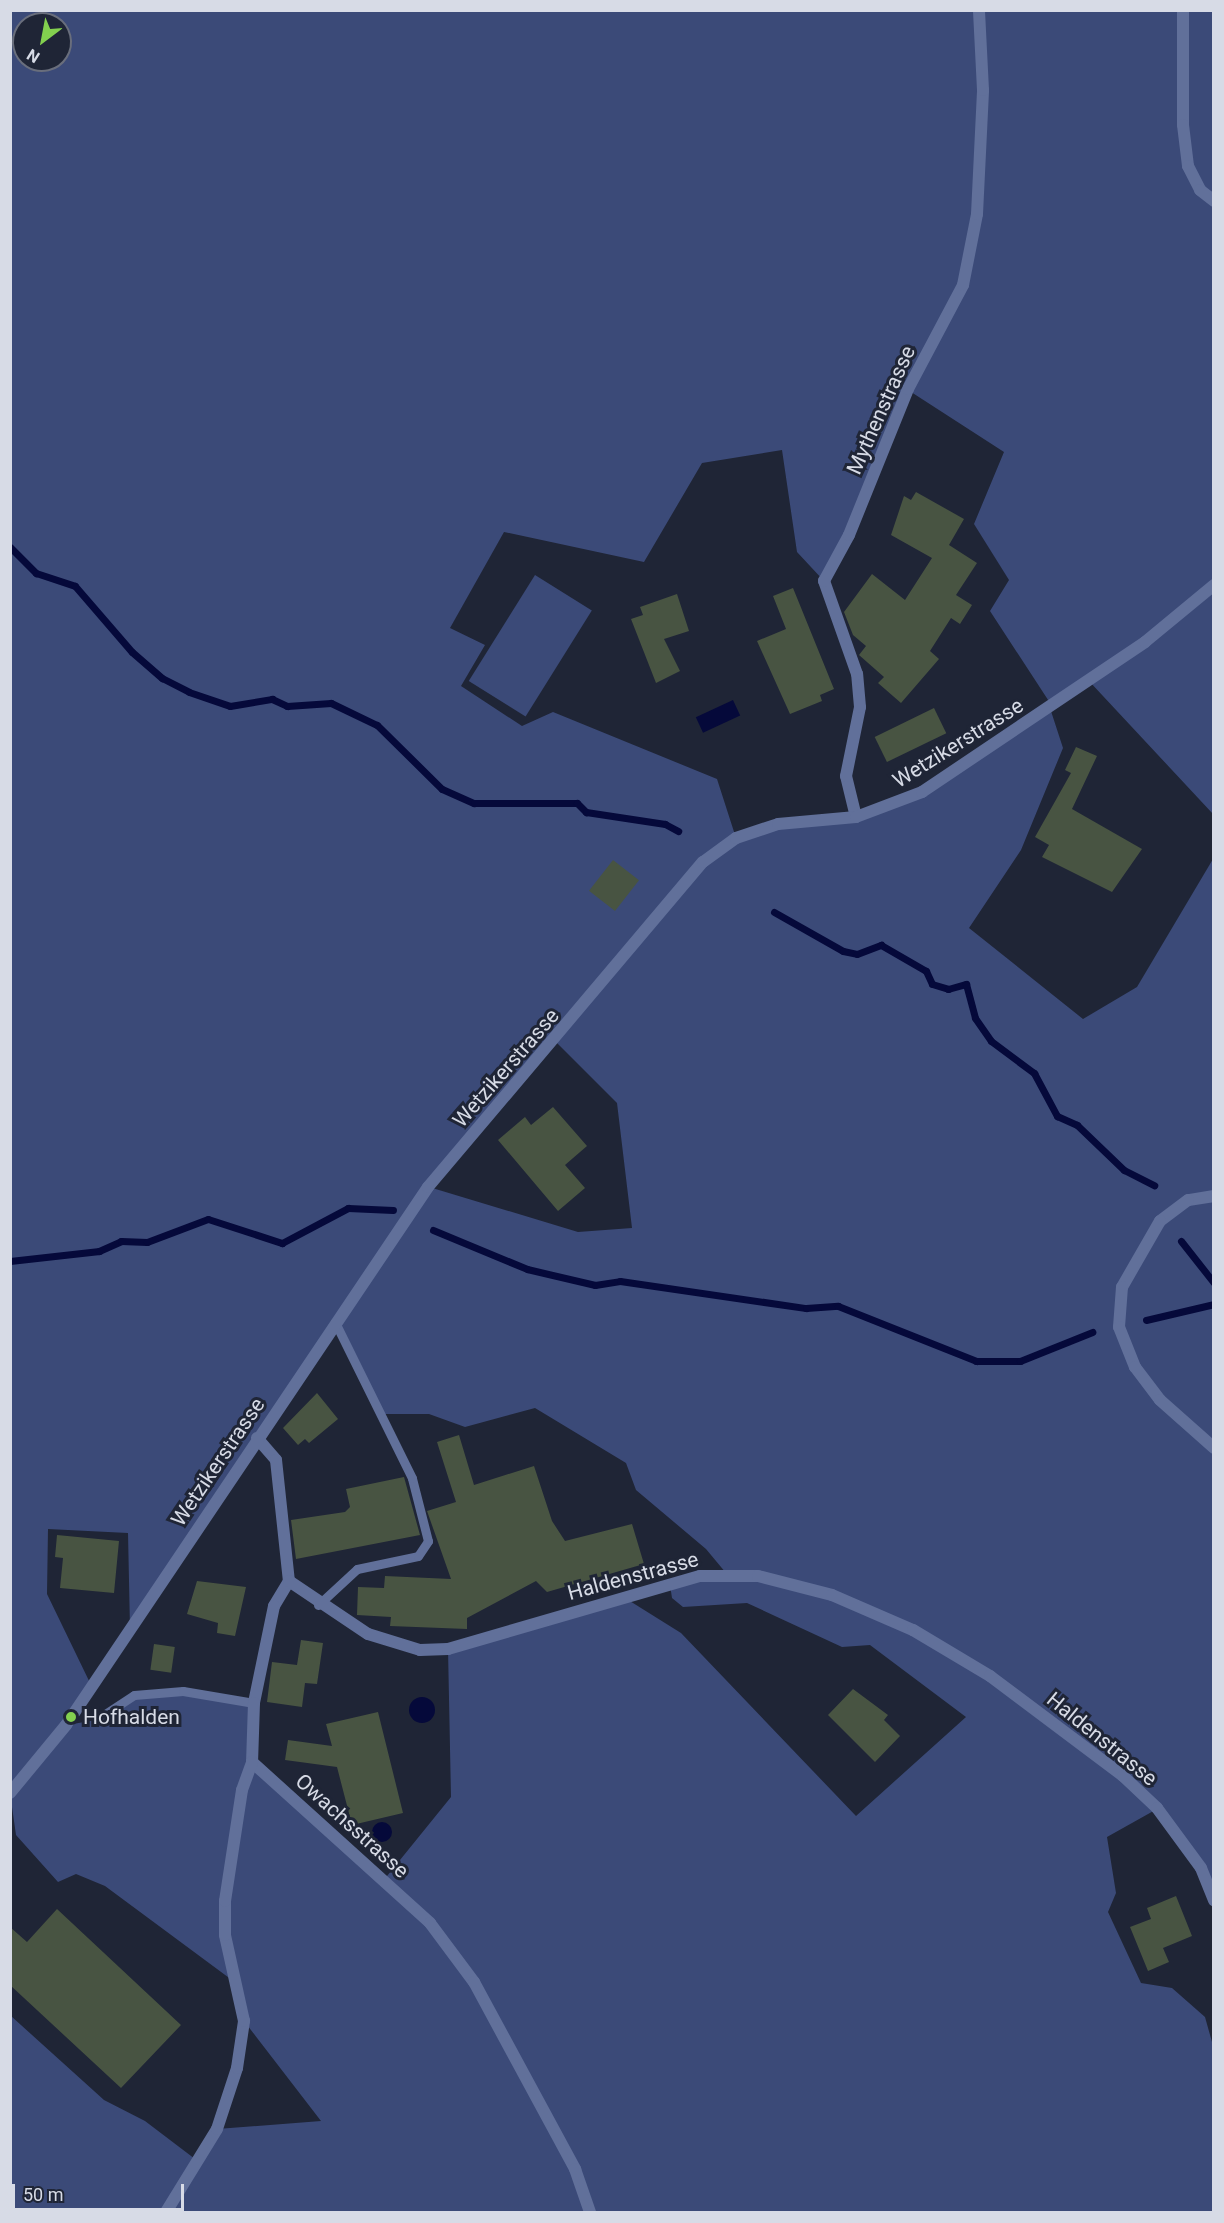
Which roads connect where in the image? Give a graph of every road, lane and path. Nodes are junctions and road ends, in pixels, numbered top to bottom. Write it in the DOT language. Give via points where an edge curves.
graph roads {
  1 [pos="979,10"];
  2 [pos="1183,10"];
  3 [pos="1214,201"];
  4 [pos="1214,585"];
  5 [pos="856,817"];
  6 [pos="1214,1196"];
  7 [pos="335,1322"];
  8 [pos="257,1438"];
  9 [pos="1214,1448"];
  10 [pos="289,1581"];
  11 [pos="318,1605"];
  12 [pos="254,1703"];
  13 [pos="96,1720"];
  14 [pos="252,1762"];
  15 [pos="10,1792"];
  16 [pos="1214,1901"];
  17 [pos="166,2212"];
  18 [pos="590,2212"];
  1 -- 5 [label="street, Mythenstrasse" via="983,90 977,214 963,285 908,390 849,535 824,581 857,674 860,707 846,776"];
  2 -- 3 [label="street" via="1183,124 1188,166 1200,190"];
  4 -- 5 [label="street, Wetzikerstrasse" via="1145,642 922,792"];
  5 -- 7 [label="street, Wetzikerstrasse" via="778,824 736,838 703,862 429,1187"];
  6 -- 9 [label="street" via="1188,1200 1160,1221 1122,1287 1119,1327 1135,1367 1160,1400"];
  7 -- 8 [label="street, Wetzikerstrasse"];
  7 -- 11 [label="lane" via="412,1478 428,1541 418,1556 357,1569"];
  8 -- 10 [label="street" via="276,1460"];
  8 -- 15 [label="street, Wetzikerstrasse" via="66,1725"];
  10 -- 11 [label="street, Haldenstrasse"];
  10 -- 12 [label="street" via="274,1606"];
  11 -- 16 [label="street, Haldenstrasse" via="368,1634 420,1650 448,1649 700,1576 758,1576 832,1595 913,1630 990,1676 1123,1776 1157,1808 1195,1860"];
  12 -- 13 [label="lane" via="183,1691 134,1695"];
  12 -- 14 [label="street"];
  14 -- 17 [label="street" via="242,1790 225,1901 225,1935 244,2021 237,2068 217,2129"];
  14 -- 18 [label="street, Owachsstrasse" via="430,1923 474,1982 574,2169"];
}
